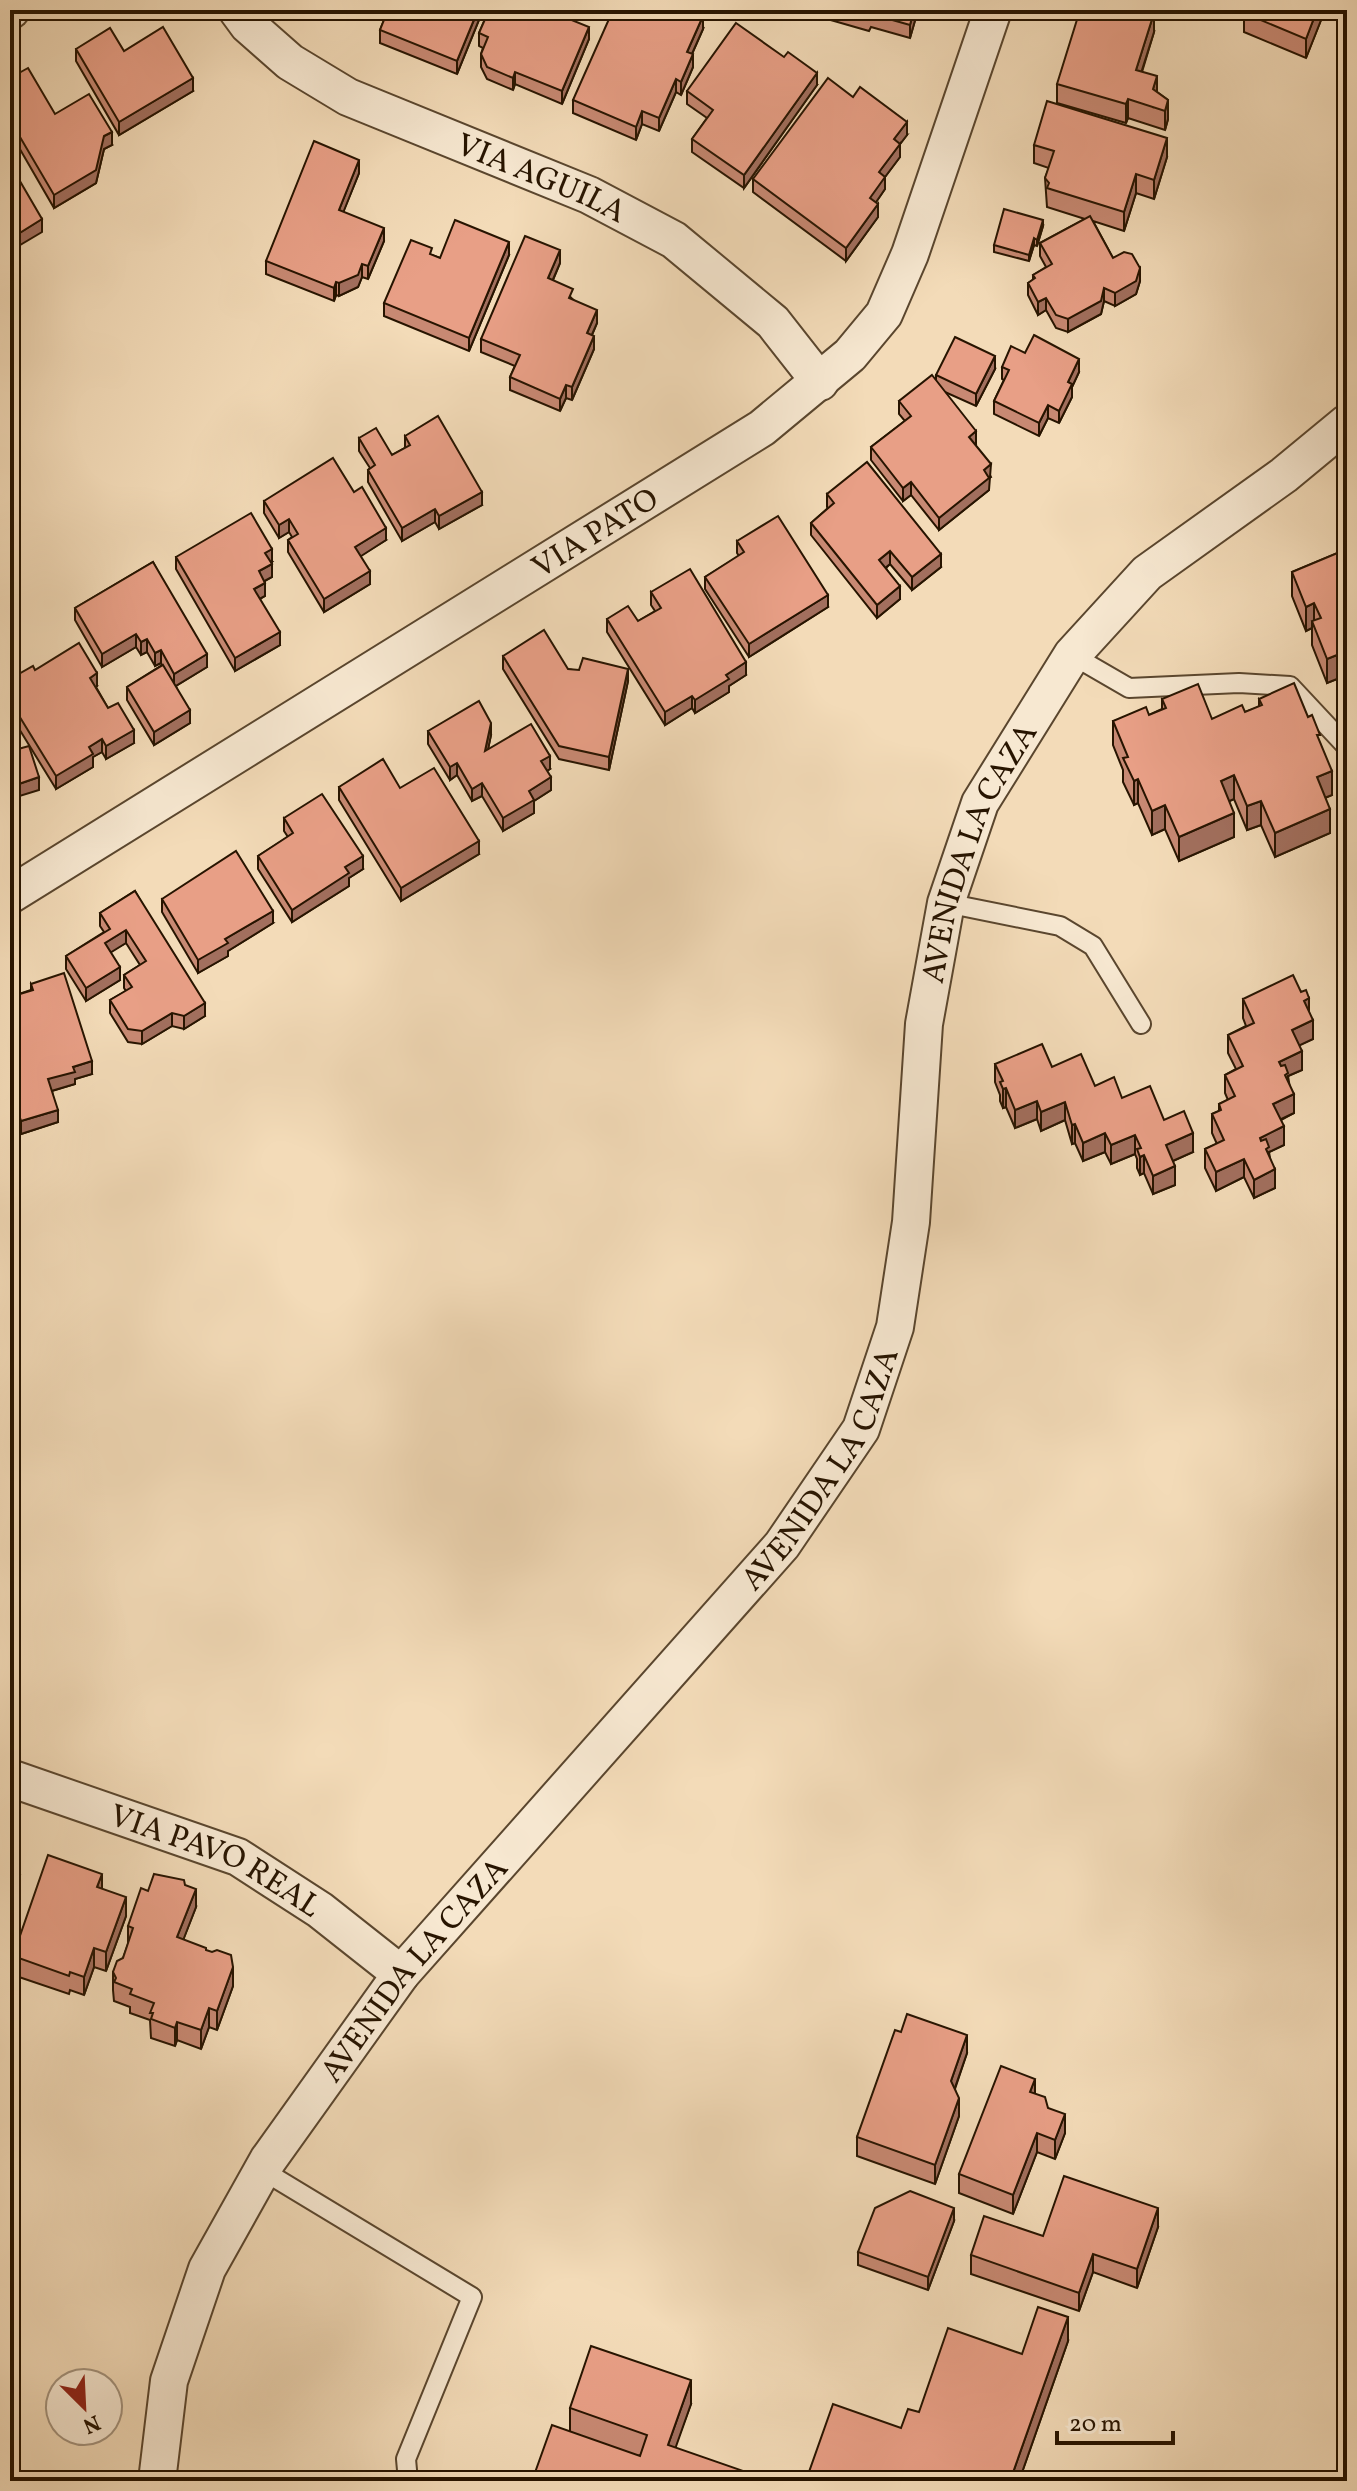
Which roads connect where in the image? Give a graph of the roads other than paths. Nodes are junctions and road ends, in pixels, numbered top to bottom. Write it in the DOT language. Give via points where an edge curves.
graph roads {
  1 [pos="237,10"];
  2 [pos="993,10"];
  3 [pos="820,382"];
  4 [pos="1347,423"];
  5 [pos="1072,655"];
  6 [pos="1347,747"];
  7 [pos="10,895"];
  8 [pos="946,903"];
  9 [pos="1141,1024"];
  10 [pos="10,1778"];
  11 [pos="401,1974"];
  12 [pos="262,2170"];
  13 [pos="157,2481"];
  14 [pos="408,2481"];
  1 -- 3 [label="street, VIA AGUILA" via="290,62 348,97 589,195 674,240 773,322"];
  2 -- 3 [label="street, VIA PATO" via="910,254 884,314"];
  3 -- 7 [label="street, VIA PATO" via="762,428"];
  4 -- 5 [label="street, AVENIDA LA CAZA" via="1147,573"];
  5 -- 6 [label="lane" via="1129,688 1290,686"];
  5 -- 8 [label="street, AVENIDA LA CAZA" via="980,803"];
  8 -- 9 [label="lane" via="1060,926 1093,946"];
  8 -- 11 [label="street, AVENIDA LA CAZA" via="924,1024 911,1222 895,1327 861,1429 782,1545"];
  10 -- 11 [label="street, VIA PAVO REAL" via="238,1857 320,1910"];
  11 -- 12 [label="street, AVENIDA LA CAZA"];
  12 -- 13 [label="street, AVENIDA LA CAZA" via="207,2269 169,2381"];
  12 -- 14 [label="lane" via="472,2297 406,2459"];
}
